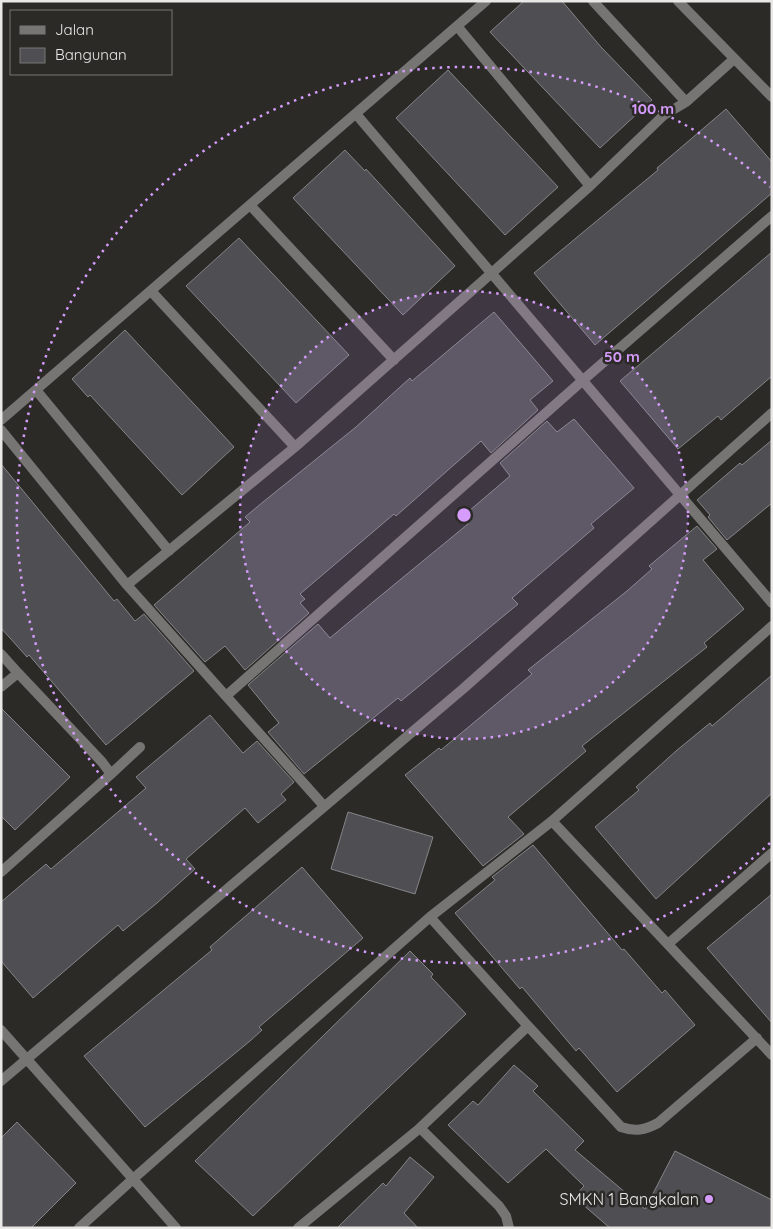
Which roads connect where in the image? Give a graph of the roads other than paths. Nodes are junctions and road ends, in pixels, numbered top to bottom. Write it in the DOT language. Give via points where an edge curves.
graph roads {
  1 [pos="486,1"];
  2 [pos="592,1"];
  3 [pos="678,1"];
  4 [pos="457,26"];
  5 [pos="734,59"];
  6 [pos="772,97"];
  7 [pos="686,102"];
  8 [pos="356,114"];
  9 [pos="590,186"];
  10 [pos="250,205"];
  11 [pos="772,216"];
  12 [pos="492,272"];
  13 [pos="151,291"];
  14 [pos="394,360"];
  15 [pos="582,381"];
  16 [pos="36,390"];
  17 [pos="772,413"];
  18 [pos="1,420"];
  19 [pos="1,430"];
  20 [pos="295,447"];
  21 [pos="679,496"];
  22 [pos="169,551"];
  23 [pos="127,585"];
  24 [pos="772,603"];
  25 [pos="772,626"];
  26 [pos="1,654"];
  27 [pos="18,673"];
  28 [pos="1,687"];
  29 [pos="226,696"];
  30 [pos="140,747"];
  31 [pos="111,774"];
  32 [pos="324,806"];
  33 [pos="552,821"];
  34 [pos="772,853"];
  35 [pos="1,872"];
  36 [pos="430,916"];
  37 [pos="668,944"];
  38 [pos="528,1026"];
  39 [pos="1,1030"];
  40 [pos="757,1038"];
  41 [pos="772,1055"];
  42 [pos="25,1059"];
  43 [pos="1,1081"];
  44 [pos="420,1128"];
  45 [pos="134,1179"];
  46 [pos="79,1228"];
  47 [pos="176,1228"];
  48 [pos="298,1228"];
  49 [pos="508,1228"];
  1 -- 4 [label="street"];
  2 -- 7 [label="street"];
  3 -- 5 [label="street"];
  4 -- 8 [label="street"];
  4 -- 9 [label="street"];
  5 -- 6 [label="street"];
  5 -- 7 [label="street"];
  7 -- 9 [label="street" via="664,115"];
  8 -- 10 [label="street"];
  8 -- 12 [label="street"];
  9 -- 12 [label="street"];
  10 -- 13 [label="street"];
  10 -- 14 [label="street"];
  11 -- 15 [label="street"];
  12 -- 14 [label="street"];
  12 -- 15 [label="street"];
  13 -- 16 [label="street"];
  13 -- 20 [label="street"];
  14 -- 20 [label="street"];
  15 -- 21 [label="street"];
  15 -- 29 [label="street"];
  16 -- 18 [label="street"];
  16 -- 22 [label="street"];
  17 -- 21 [label="street"];
  19 -- 23 [label="street"];
  20 -- 22 [label="street"];
  21 -- 24 [label="street"];
  21 -- 32 [label="street" via="464,688"];
  22 -- 23 [label="street"];
  23 -- 29 [label="street"];
  25 -- 33 [label="street"];
  26 -- 27 [label="street"];
  27 -- 28 [label="street"];
  27 -- 31 [label="street"];
  29 -- 32 [label="street"];
  30 -- 31 [label="street"];
  31 -- 35 [label="street"];
  32 -- 42 [label="street"];
  33 -- 36 [label="street"];
  33 -- 37 [label="street"];
  34 -- 37 [label="street"];
  36 -- 38 [label="street"];
  36 -- 45 [label="street"];
  37 -- 40 [label="street"];
  38 -- 40 [label="street" via="621,1127 637,1130 648,1129 658,1123"];
  38 -- 44 [label="street"];
  39 -- 42 [label="street"];
  40 -- 41 [label="street"];
  42 -- 43 [label="street"];
  42 -- 45 [label="street"];
  44 -- 48 [label="street"];
  44 -- 49 [label="street" via="500,1206"];
  45 -- 46 [label="street"];
  45 -- 47 [label="street"];
}
